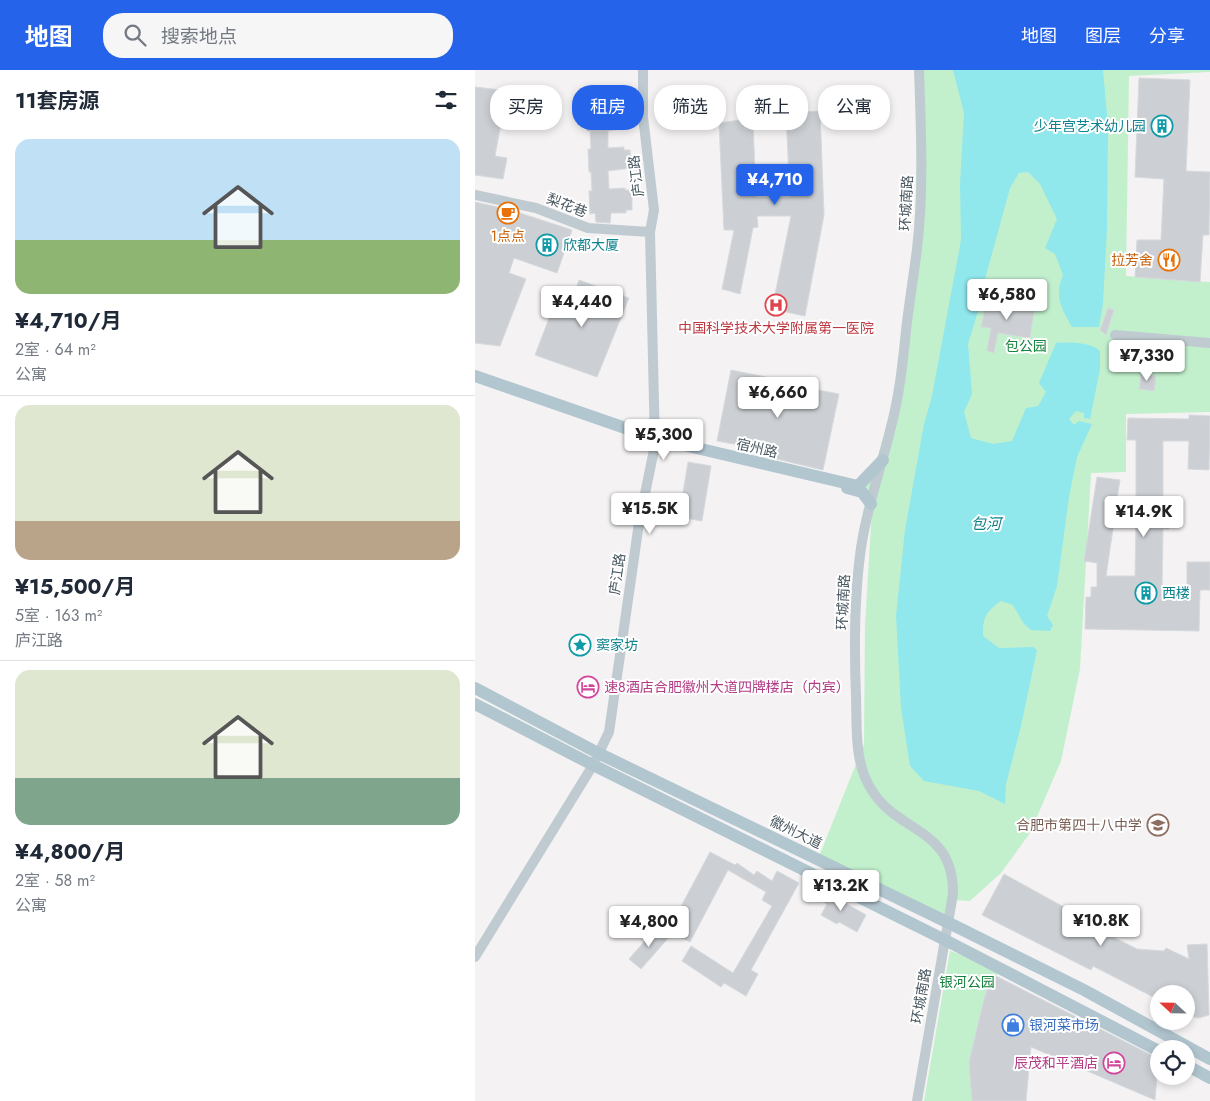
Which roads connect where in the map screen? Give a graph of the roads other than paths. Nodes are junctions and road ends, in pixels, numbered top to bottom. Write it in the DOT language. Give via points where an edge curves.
graph roads {
  1 [pos="643,70"];
  2 [pos="913,70"];
  3 [pos="919,70"];
  4 [pos="919,82"];
  5 [pos="475,196"];
  6 [pos="649,232"];
  7 [pos="1115,334"];
  8 [pos="1210,343"];
  9 [pos="475,376"];
  10 [pos="475,383"];
  11 [pos="655,442"];
  12 [pos="883,460"];
  13 [pos="871,504"];
  14 [pos="475,688"];
  15 [pos="475,704"];
  16 [pos="595,759"];
  17 [pos="948,922"];
  18 [pos="945,940"];
  19 [pos="475,957"];
  20 [pos="1150,1046"];
  21 [pos="1210,1059"];
  22 [pos="1195,1070"];
  23 [pos="1210,1078"];
  24 [pos="917,1101"];
  1 -- 6 [label="street, 庐江路" via="643,118 654,210"];
  2 -- 4 [label="street"];
  3 -- 4 [label="street, 环城南路"];
  4 -- 12 [label="street, 环城南路" via="921,179 917,247 898,399"];
  5 -- 6 [label="street, 梨花巷" via="536,208 588,228"];
  6 -- 11 [label="street, 庐江路"];
  7 -- 8 [label="street"];
  9 -- 11 [label="main road, 宿州路"];
  10 -- 11 [label="main road, 宿州路"];
  11 -- 12 [label="main road, 宿州路" via="858,486"];
  11 -- 13 [label="main road, 宿州路" via="862,492"];
  11 -- 16 [label="street, 庐江路" via="639,524 609,732"];
  12 -- 13 [label="street, 环城南路"];
  13 -- 17 [label="street, 环城南路" via="861,547 856,606 858,753 876,796 947,857 953,882"];
  14 -- 16 [label="main road, 徽州大道"];
  15 -- 16 [label="main road, 徽州大道"];
  16 -- 17 [label="main road, 徽州大道"];
  16 -- 18 [label="main road, 徽州大道"];
  16 -- 19 [label="street, 庐江路"];
  17 -- 18 [label="street, 环城南路"];
  17 -- 21 [label="main road, 徽州大道" via="1084,990"];
  18 -- 20 [label="main road, 徽州大道"];
  18 -- 24 [label="street, 环城南路"];
  22 -- 23 [label="main road"];
}
